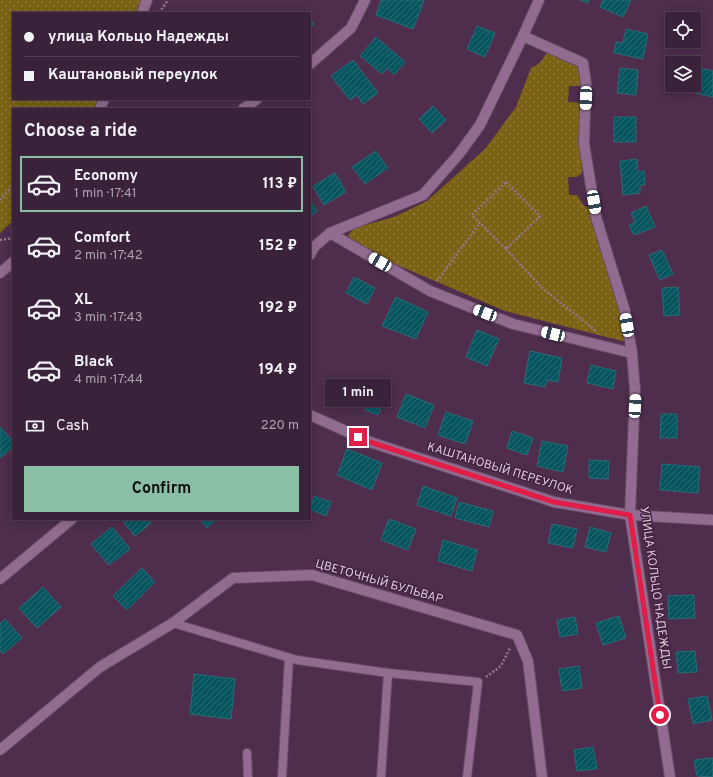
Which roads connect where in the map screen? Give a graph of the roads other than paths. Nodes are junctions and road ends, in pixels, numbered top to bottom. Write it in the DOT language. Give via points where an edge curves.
graph roads {
  1 [pos="147,0"];
  2 [pos="365,0"];
  3 [pos="539,0"];
  4 [pos="142,12"];
  5 [pos="523,36"];
  6 [pos="311,63"];
  7 [pos="256,100"];
  8 [pos="244,108"];
  9 [pos="330,234"];
  10 [pos="311,253"];
  11 [pos="12,263"];
  12 [pos="0,272"];
  13 [pos="632,353"];
  14 [pos="311,415"];
  15 [pos="630,515"];
  16 [pos="71,520"];
  17 [pos="713,520"];
  18 [pos="0,579"];
  19 [pos="172,623"];
  20 [pos="289,658"];
  21 [pos="388,673"];
  22 [pos="0,750"];
  23 [pos="247,753"];
  24 [pos="248,777"];
  25 [pos="282,777"];
  26 [pos="381,777"];
  27 [pos="467,777"];
  28 [pos="542,777"];
  29 [pos="670,777"];
  1 -- 4 [label="street"];
  2 -- 6 [label="street" via="351,28"];
  3 -- 5 [label="street"];
  5 -- 9 [label="street" via="480,125 459,154 423,195"];
  5 -- 13 [label="street, УЛИЦА КОЛЬЦО НАДЕЖДЫ" via="583,63 586,84 584,143 595,210 625,311"];
  7 -- 8 [label="street"];
  9 -- 10 [label="street" via="314,247"];
  9 -- 13 [label="street" via="430,291 513,324"];
  11 -- 12 [label="street"];
  13 -- 15 [label="street, УЛИЦА КОЛЬЦО НАДЕЖДЫ" via="635,390"];
  14 -- 15 [label="street, КАШТАНОВЫЙ ПЕРЕУЛОК" via="370,442 554,502"];
  15 -- 17 [label="street, КАШТАНОВЫЙ ПЕРЕУЛОК"];
  15 -- 29 [label="street, УЛИЦА КОЛЬЦО НАДЕЖДЫ"];
  16 -- 18 [label="street"];
  19 -- 20 [label="lane"];
  19 -- 22 [label="street, ЦВЕТОЧНЫЙ БУЛЬВАР" via="100,667"];
  19 -- 28 [label="street, ЦВЕТОЧНЫЙ БУЛЬВАР" via="233,578 312,575 517,635 528,661"];
  20 -- 21 [label="lane"];
  20 -- 25 [label="lane"];
  21 -- 26 [label="lane"];
  21 -- 27 [label="lane" via="478,682"];
  23 -- 24 [label="lane"];
}
